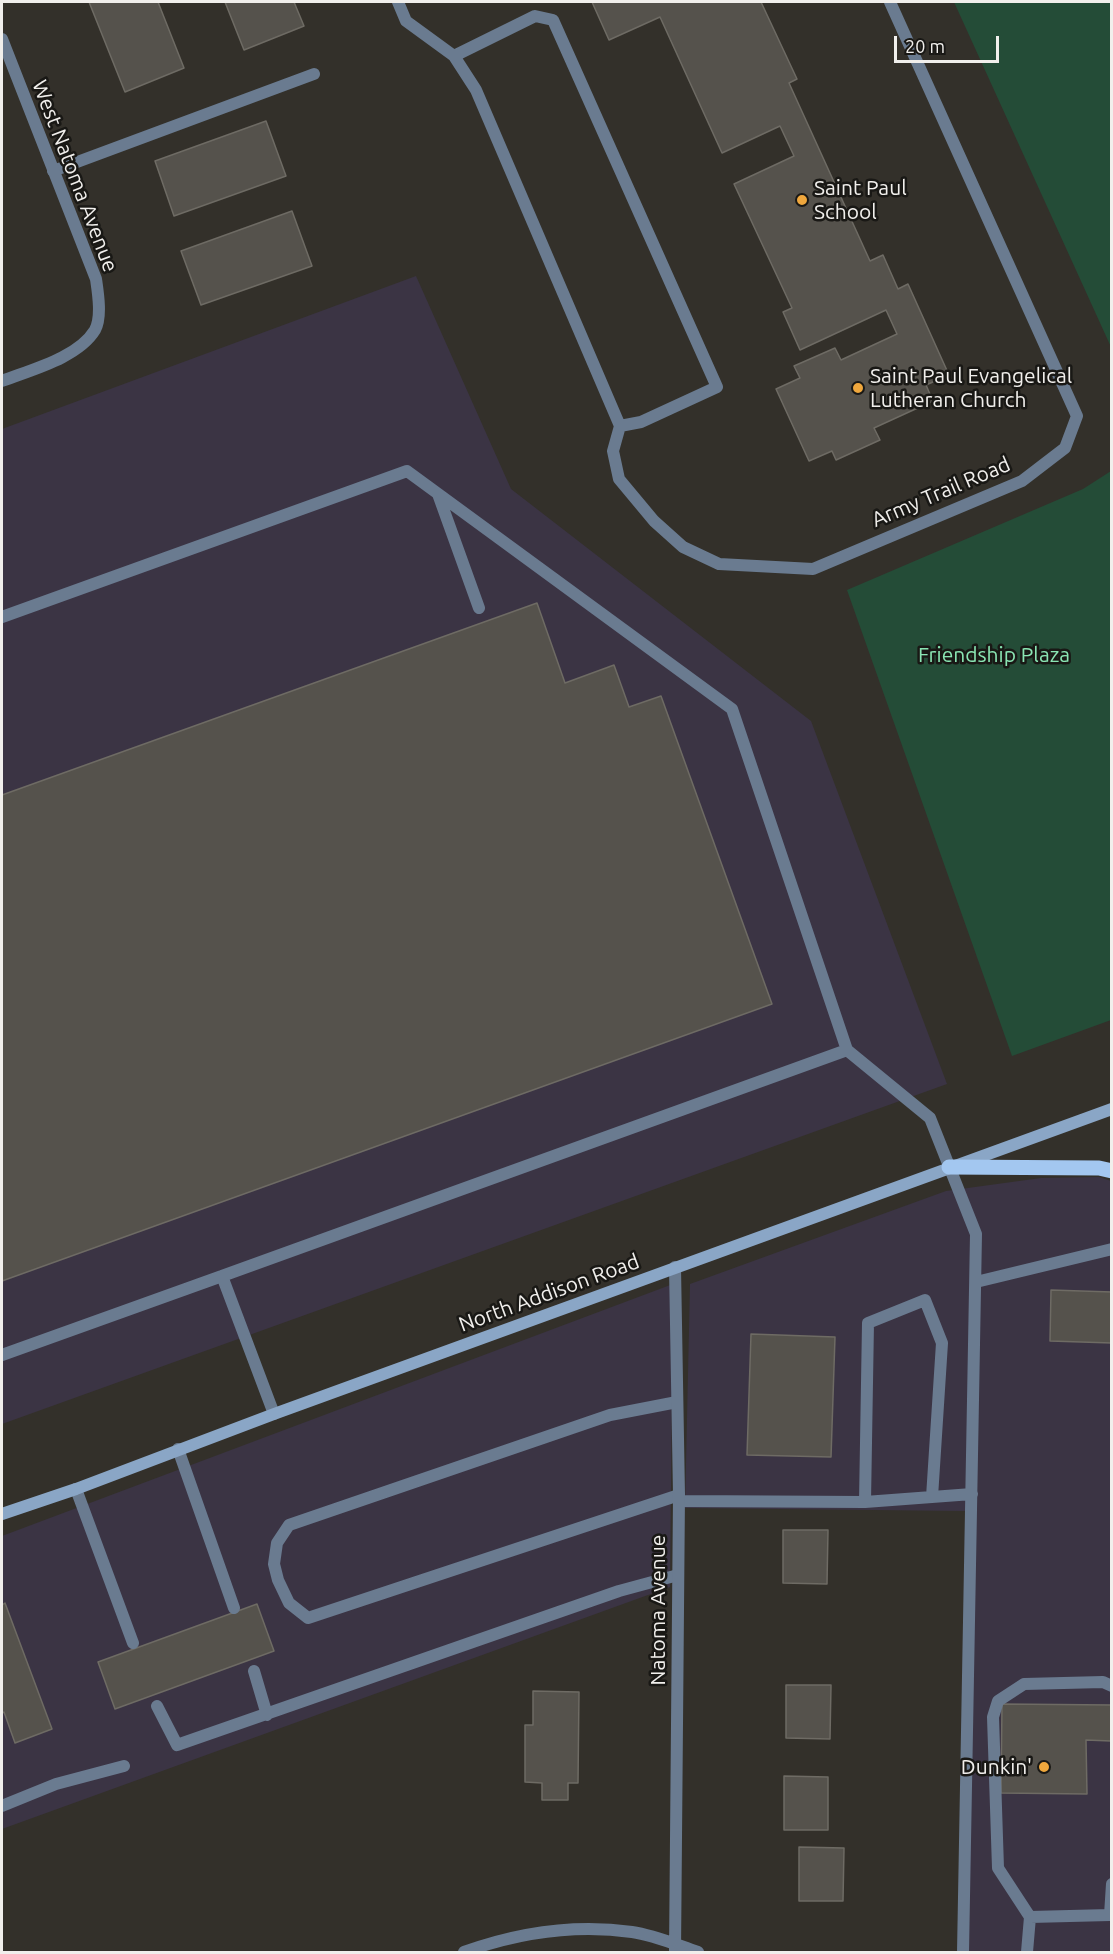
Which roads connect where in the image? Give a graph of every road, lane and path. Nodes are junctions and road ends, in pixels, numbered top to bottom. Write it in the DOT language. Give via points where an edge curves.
graph roads {
  1 [pos="398,2"];
  2 [pos="890,2"];
  3 [pos="2,39"];
  4 [pos="454,56"];
  5 [pos="314,74"];
  6 [pos="53,171"];
  7 [pos="2,381"];
  8 [pos="620,426"];
  9 [pos="437,493"];
  10 [pos="479,608"];
  11 [pos="2,617"];
  12 [pos="847,1050"];
  13 [pos="1112,1109"];
  14 [pos="949,1167"];
  15 [pos="1112,1171"];
  16 [pos="1112,1249"];
  17 [pos="675,1267"];
  18 [pos="222,1276"];
  19 [pos="976,1282"];
  20 [pos="2,1355"];
  21 [pos="677,1402"];
  22 [pos="274,1414"];
  23 [pos="178,1449"];
  24 [pos="76,1489"];
  25 [pos="972,1494"];
  26 [pos="932,1497"];
  27 [pos="679,1498"];
  28 [pos="866,1502"];
  29 [pos="2,1514"];
  30 [pos="678,1575"];
  31 [pos="234,1608"];
  32 [pos="133,1643"];
  33 [pos="254,1671"];
  34 [pos="1112,1686"];
  35 [pos="156,1706"];
  36 [pos="267,1714"];
  37 [pos="124,1766"];
  38 [pos="2,1806"];
  39 [pos="1112,1884"];
  40 [pos="1030,1917"];
  41 [pos="675,1948"];
  42 [pos="464,1953"];
  43 [pos="698,1953"];
  44 [pos="963,1953"];
  45 [pos="1027,1953"];
  1 -- 4 [label="street" via="406,21"];
  2 -- 8 [label="street, Army Trail Road" via="1077,416 1065,448 1022,481 813,568 719,564 683,547 654,521 619,479 613,451"];
  3 -- 6 [label="street, West Natoma Avenue"];
  4 -- 8 [label="street" via="476,90"];
  4 -- 8 [label="street" via="535,16 553,20 717,387 641,422"];
  5 -- 6 [label="street"];
  6 -- 7 [label="street, West Natoma Avenue" via="96,279 99,304 95,329 77,349"];
  9 -- 10 [label="street"];
  9 -- 11 [label="street" via="407,471"];
  9 -- 12 [label="street" via="732,710"];
  12 -- 14 [label="street" via="930,1118"];
  12 -- 18 [label="street"];
  13 -- 14 [label="street, North Addison Road"];
  14 -- 15 [label="main road"];
  14 -- 17 [label="street, North Addison Road"];
  14 -- 19 [label="street" via="976,1234"];
  16 -- 19 [label="street"];
  17 -- 21 [label="street, Natoma Avenue"];
  17 -- 22 [label="street, North Addison Road"];
  18 -- 20 [label="street"];
  18 -- 22 [label="street"];
  19 -- 25 [label="street"];
  21 -- 27 [label="street, Natoma Avenue"];
  21 -- 27 [label="street" via="610,1415 289,1525 278,1543 274,1564 289,1603 308,1617"];
  22 -- 23 [label="street, North Addison Road"];
  23 -- 24 [label="street, North Addison Road"];
  23 -- 31 [label="street"];
  24 -- 29 [label="street, North Addison Road"];
  24 -- 32 [label="street"];
  25 -- 26 [label="street"];
  25 -- 44 [label="street"];
  26 -- 28 [label="street"];
  26 -- 28 [label="street" via="942,1343 925,1300 868,1323"];
  27 -- 28 [label="street"];
  27 -- 30 [label="street, Natoma Avenue"];
  30 -- 36 [label="street" via="585,1603"];
  30 -- 41 [label="street, Natoma Avenue"];
  33 -- 36 [label="street"];
  34 -- 40 [label="street" via="1103,1682 1024,1684 998,1701 993,1717 998,1868"];
  35 -- 36 [label="street" via="177,1745"];
  37 -- 38 [label="street" via="56,1784"];
  39 -- 40 [label="street" via="1110,1915"];
  40 -- 45 [label="street"];
  41 -- 42 [label="street" via="634,1932 579,1930 512,1937"];
  41 -- 43 [label="street"];
}
